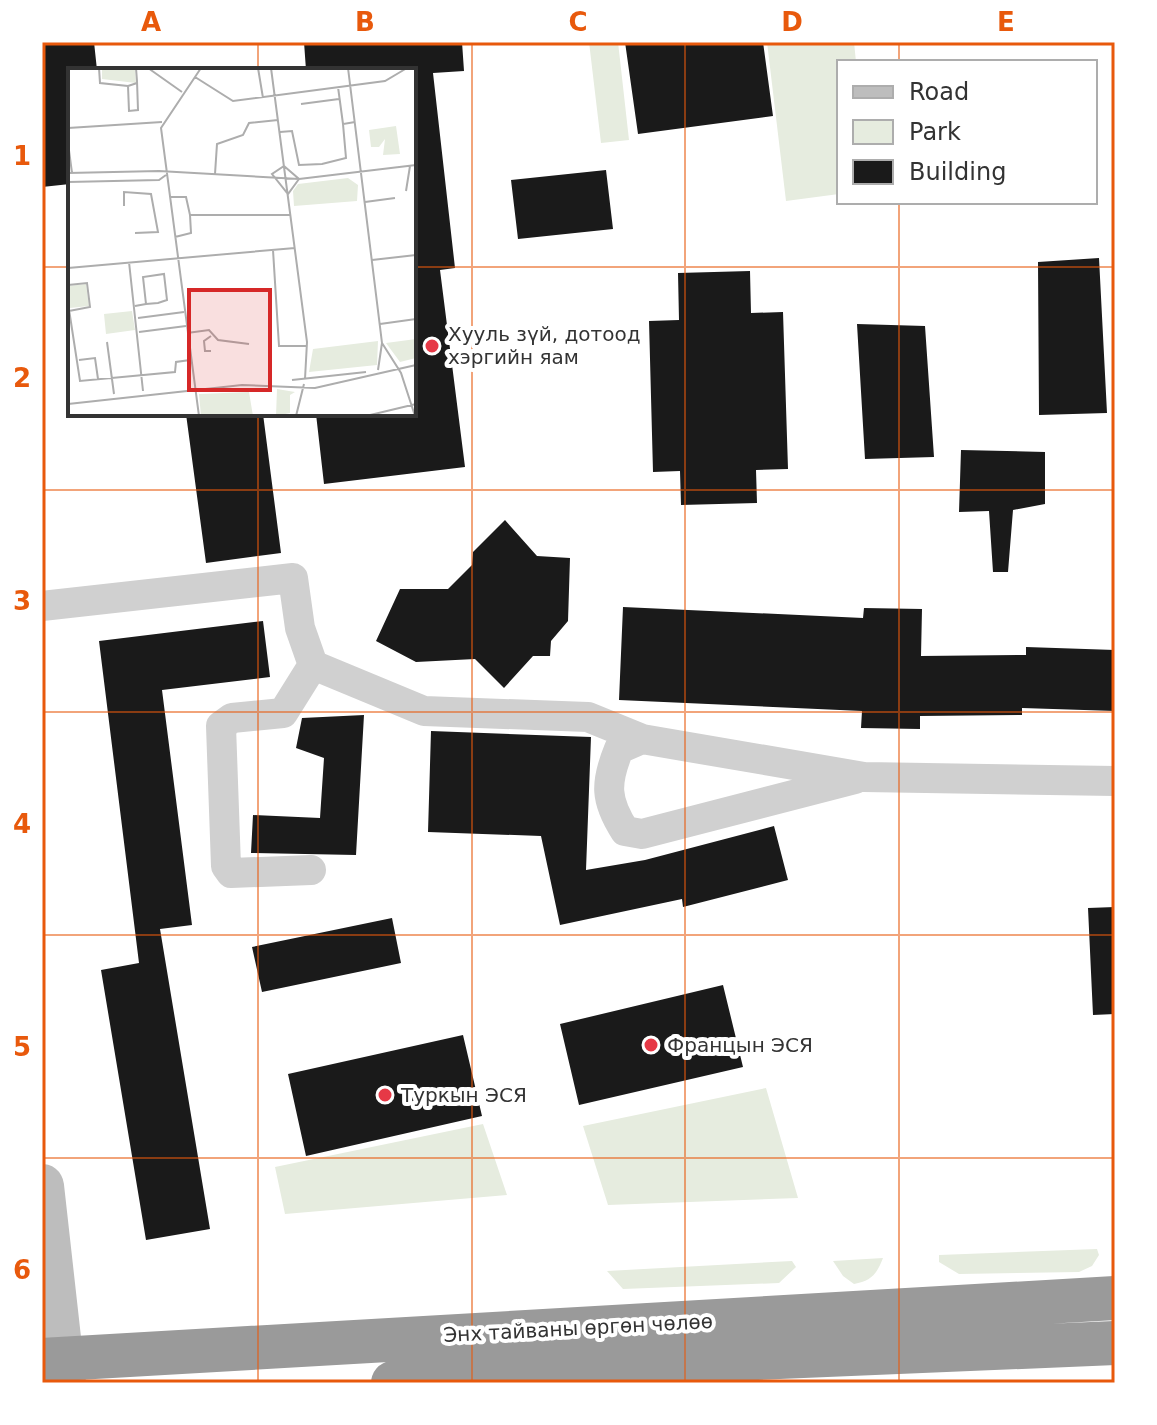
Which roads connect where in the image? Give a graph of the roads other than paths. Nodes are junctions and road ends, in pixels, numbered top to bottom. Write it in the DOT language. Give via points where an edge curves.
graph roads {
  1 [pos="42,606"];
  2 [pos="313,665"];
  3 [pos="642,739"];
  4 [pos="864,777"];
  5 [pos="1115,781"];
  6 [pos="311,870"];
  7 [pos="42,1186"];
  8 [pos="1115,1298"];
  9 [pos="1115,1343"];
  10 [pos="56,1367"];
  11 [pos="393,1383"];
  1 -- 2 [label="street" via="293,578 300,628"];
  2 -- 3 [label="street" via="424,711 588,717"];
  2 -- 6 [label="street" via="283,713 232,718 221,726 226,866 231,873"];
  3 -- 4 [label="street"];
  3 -- 4 [label="street" via="619,749 611,769 610,807 625,831 642,834"];
  4 -- 5 [label="street"];
  7 -- 10 [label="main road"];
  8 -- 10 [label="highway, Энх тайваны өргөн чөлөө"];
  9 -- 11 [label="highway, Энх тайваны өргөн чөлөө" via="757,1358"];
}
